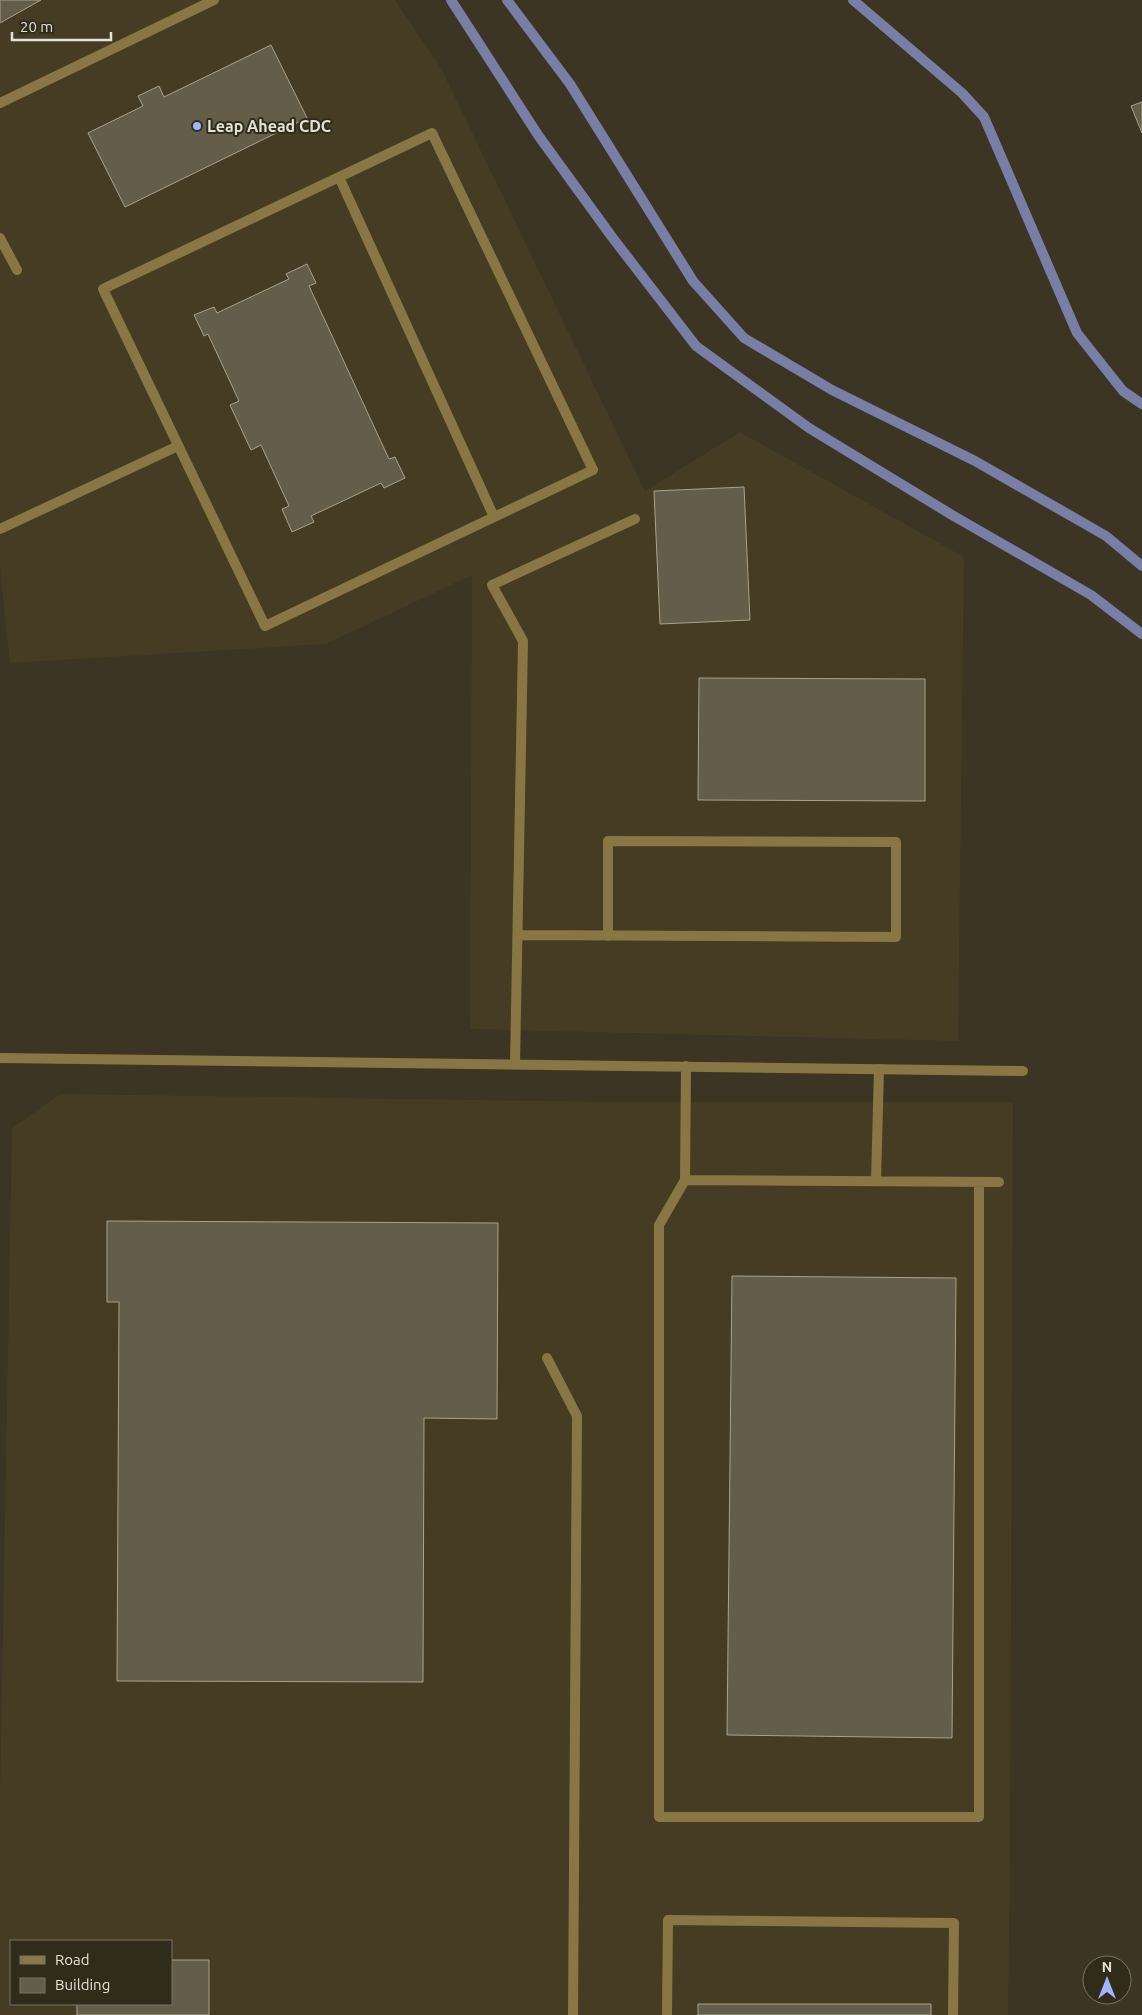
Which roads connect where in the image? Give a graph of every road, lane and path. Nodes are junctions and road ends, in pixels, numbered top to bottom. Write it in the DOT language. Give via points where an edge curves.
graph roads {
  1 [pos="214,0"];
  2 [pos="0,103"];
  3 [pos="339,177"];
  4 [pos="0,238"];
  5 [pos="17,270"];
  6 [pos="178,446"];
  7 [pos="494,517"];
  8 [pos="635,519"];
  9 [pos="0,529"];
  10 [pos="518,935"];
  11 [pos="608,936"];
  12 [pos="0,1058"];
  13 [pos="515,1064"];
  14 [pos="686,1066"];
  15 [pos="879,1069"];
  16 [pos="1023,1071"];
  17 [pos="685,1180"];
  18 [pos="876,1181"];
  19 [pos="980,1182"];
  20 [pos="999,1182"];
  21 [pos="547,1358"];
  22 [pos="572,2015"];
  23 [pos="667,2015"];
  24 [pos="953,2015"];
  1 -- 2 [label="street"];
  3 -- 6 [label="street" via="104,289"];
  3 -- 7 [label="street"];
  3 -- 7 [label="street" via="432,133 593,470"];
  4 -- 5 [label="street"];
  6 -- 7 [label="street" via="265,626"];
  6 -- 9 [label="street"];
  8 -- 10 [label="street" via="492,585 523,640"];
  10 -- 11 [label="street"];
  10 -- 13 [label="street"];
  11 -- 11 [label="street" via="896,937 896,842 608,841"];
  12 -- 13 [label="street"];
  13 -- 14 [label="street"];
  14 -- 15 [label="street"];
  14 -- 17 [label="street"];
  15 -- 16 [label="street"];
  15 -- 18 [label="street"];
  17 -- 18 [label="street"];
  17 -- 19 [label="street" via="659,1225 659,1817 980,1817"];
  18 -- 19 [label="street"];
  19 -- 20 [label="street"];
  21 -- 22 [label="street" via="577,1416"];
  23 -- 24 [label="street" via="668,1920 954,1923"];
}
